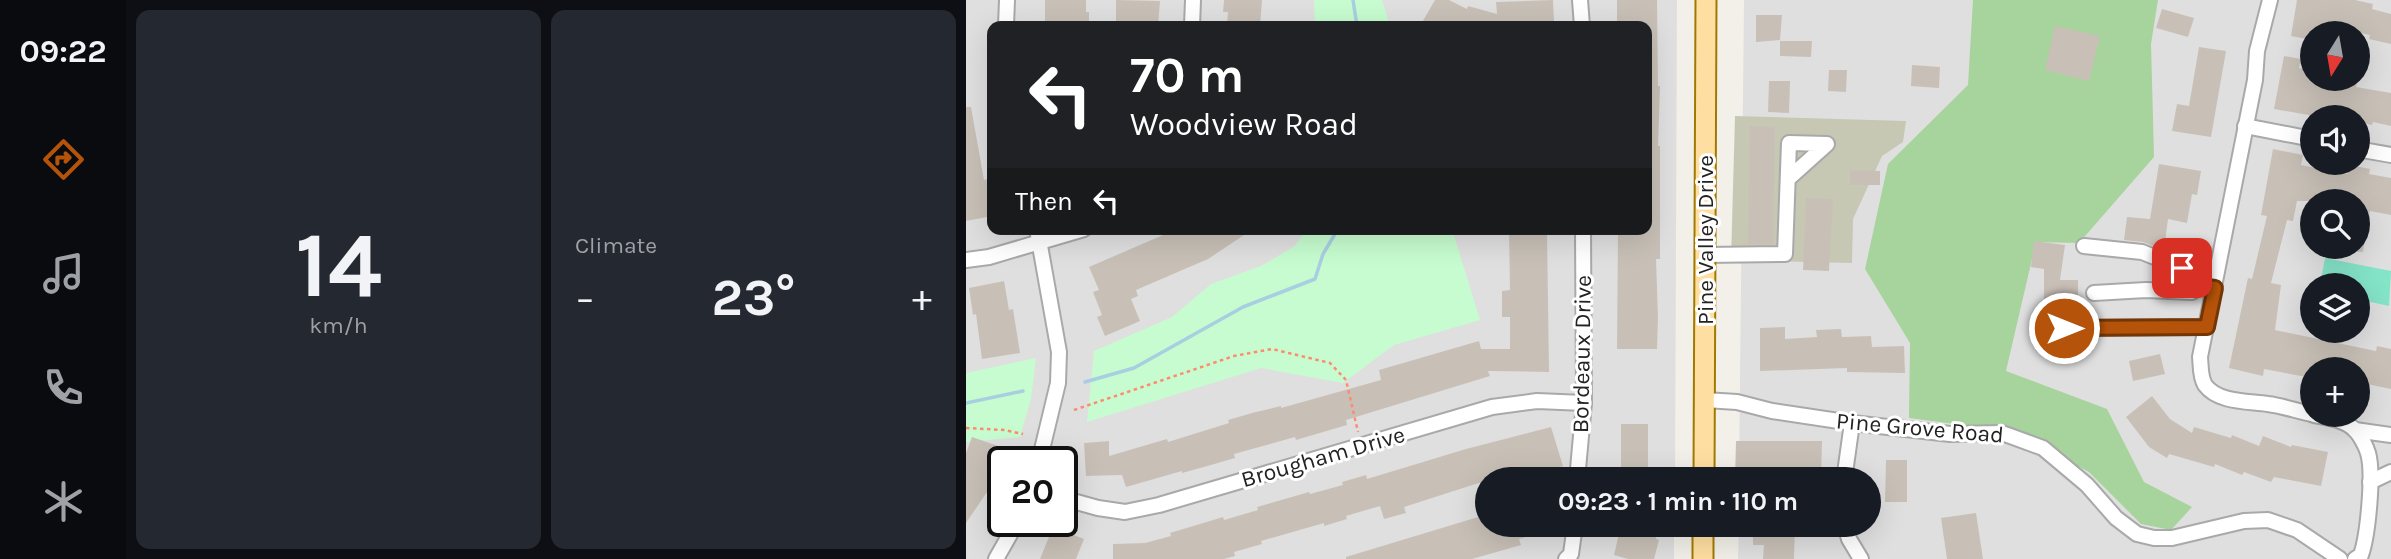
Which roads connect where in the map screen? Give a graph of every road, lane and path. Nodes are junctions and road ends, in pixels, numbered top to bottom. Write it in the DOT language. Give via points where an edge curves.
graph roads {
  1 [pos="1007,0"];
  2 [pos="1193,0"];
  3 [pos="1580,0"];
  4 [pos="1706,0"];
  5 [pos="2270,0"];
  6 [pos="1006,21"];
  7 [pos="1192,21"];
  8 [pos="1582,21"];
  9 [pos="2245,126"];
  10 [pos="2300,137"];
  11 [pos="2370,151"];
  12 [pos="2391,155"];
  13 [pos="1788,179"];
  14 [pos="1583,235"];
  15 [pos="1038,236"];
  16 [pos="2084,246"];
  17 [pos="1705,255"];
  18 [pos="966,260"];
  19 [pos="2200,286"];
  20 [pos="2215,288"];
  21 [pos="2094,293"];
  22 [pos="2207,327"];
  23 [pos="2064,328"];
  24 [pos="1705,400"];
  25 [pos="1584,403"];
  26 [pos="1074,410"];
  27 [pos="2300,411"];
  28 [pos="1852,424"];
  29 [pos="2350,427"];
  30 [pos="966,428"];
  31 [pos="2355,430"];
  32 [pos="1023,434"];
  33 [pos="2391,435"];
  34 [pos="1043,446"];
  35 [pos="1361,447"];
  36 [pos="1578,467"];
  37 [pos="1704,467"];
  38 [pos="1846,467"];
  39 [pos="2391,472"];
  40 [pos="2370,481"];
  41 [pos="1078,502"];
  42 [pos="1008,537"];
  43 [pos="1573,537"];
  44 [pos="1703,537"];
  45 [pos="1848,537"];
  46 [pos="996,559"];
  47 [pos="1566,559"];
  48 [pos="1703,559"];
  49 [pos="1861,559"];
  50 [pos="2340,559"];
  51 [pos="2355,559"];
  1 -- 6 [label="street"];
  2 -- 7 [label="street"];
  3 -- 8 [label="street"];
  4 -- 17 [label="main road, Pine Valley Drive"];
  5 -- 9 [label="street"];
  9 -- 10 [label="street"];
  9 -- 20 [label="street"];
  11 -- 12 [label="street"];
  13 -- 17 [label="street" via="1784,254"];
  14 -- 25 [label="street, Bordeaux Drive"];
  15 -- 18 [label="street" via="989,257"];
  15 -- 34 [label="street" via="1059,352 1058,383"];
  16 -- 19 [label="street" via="2142,252 2182,268"];
  17 -- 24 [label="main road, Pine Valley Drive"];
  19 -- 20 [label="street"];
  19 -- 21 [label="street" via="2192,292"];
  20 -- 22 [label="street"];
  22 -- 23 [label="street"];
  22 -- 27 [label="street" via="2200,357 2205,384 2215,393 2245,403"];
  24 -- 28 [label="street, Pine Grove Road"];
  24 -- 37 [label="main road, Pine Valley Drive"];
  25 -- 35 [label="street, Brougham Drive" via="1537,401 1492,407"];
  25 -- 36 [label="street, Bordeaux Drive"];
  26 -- 35 [label="path" via="1234,356 1272,349 1331,363 1346,380"];
  28 -- 38 [label="street"];
  28 -- 50 [label="street, Pine Grove Road" via="1950,434 2002,433 2043,448 2137,534 2172,538 2267,520 2297,530"];
  29 -- 31 [label="street"];
  30 -- 32 [label="path"];
  31 -- 33 [label="street"];
  31 -- 40 [label="street" via="2368,453"];
  35 -- 41 [label="street, Brougham Drive" via="1125,512"];
  39 -- 40 [label="street"];
  40 -- 51 [label="street" via="2365,545"];
  42 -- 46 [label="street"];
  43 -- 47 [label="street"];
  44 -- 48 [label="main road"];
  45 -- 49 [label="street"];
}
